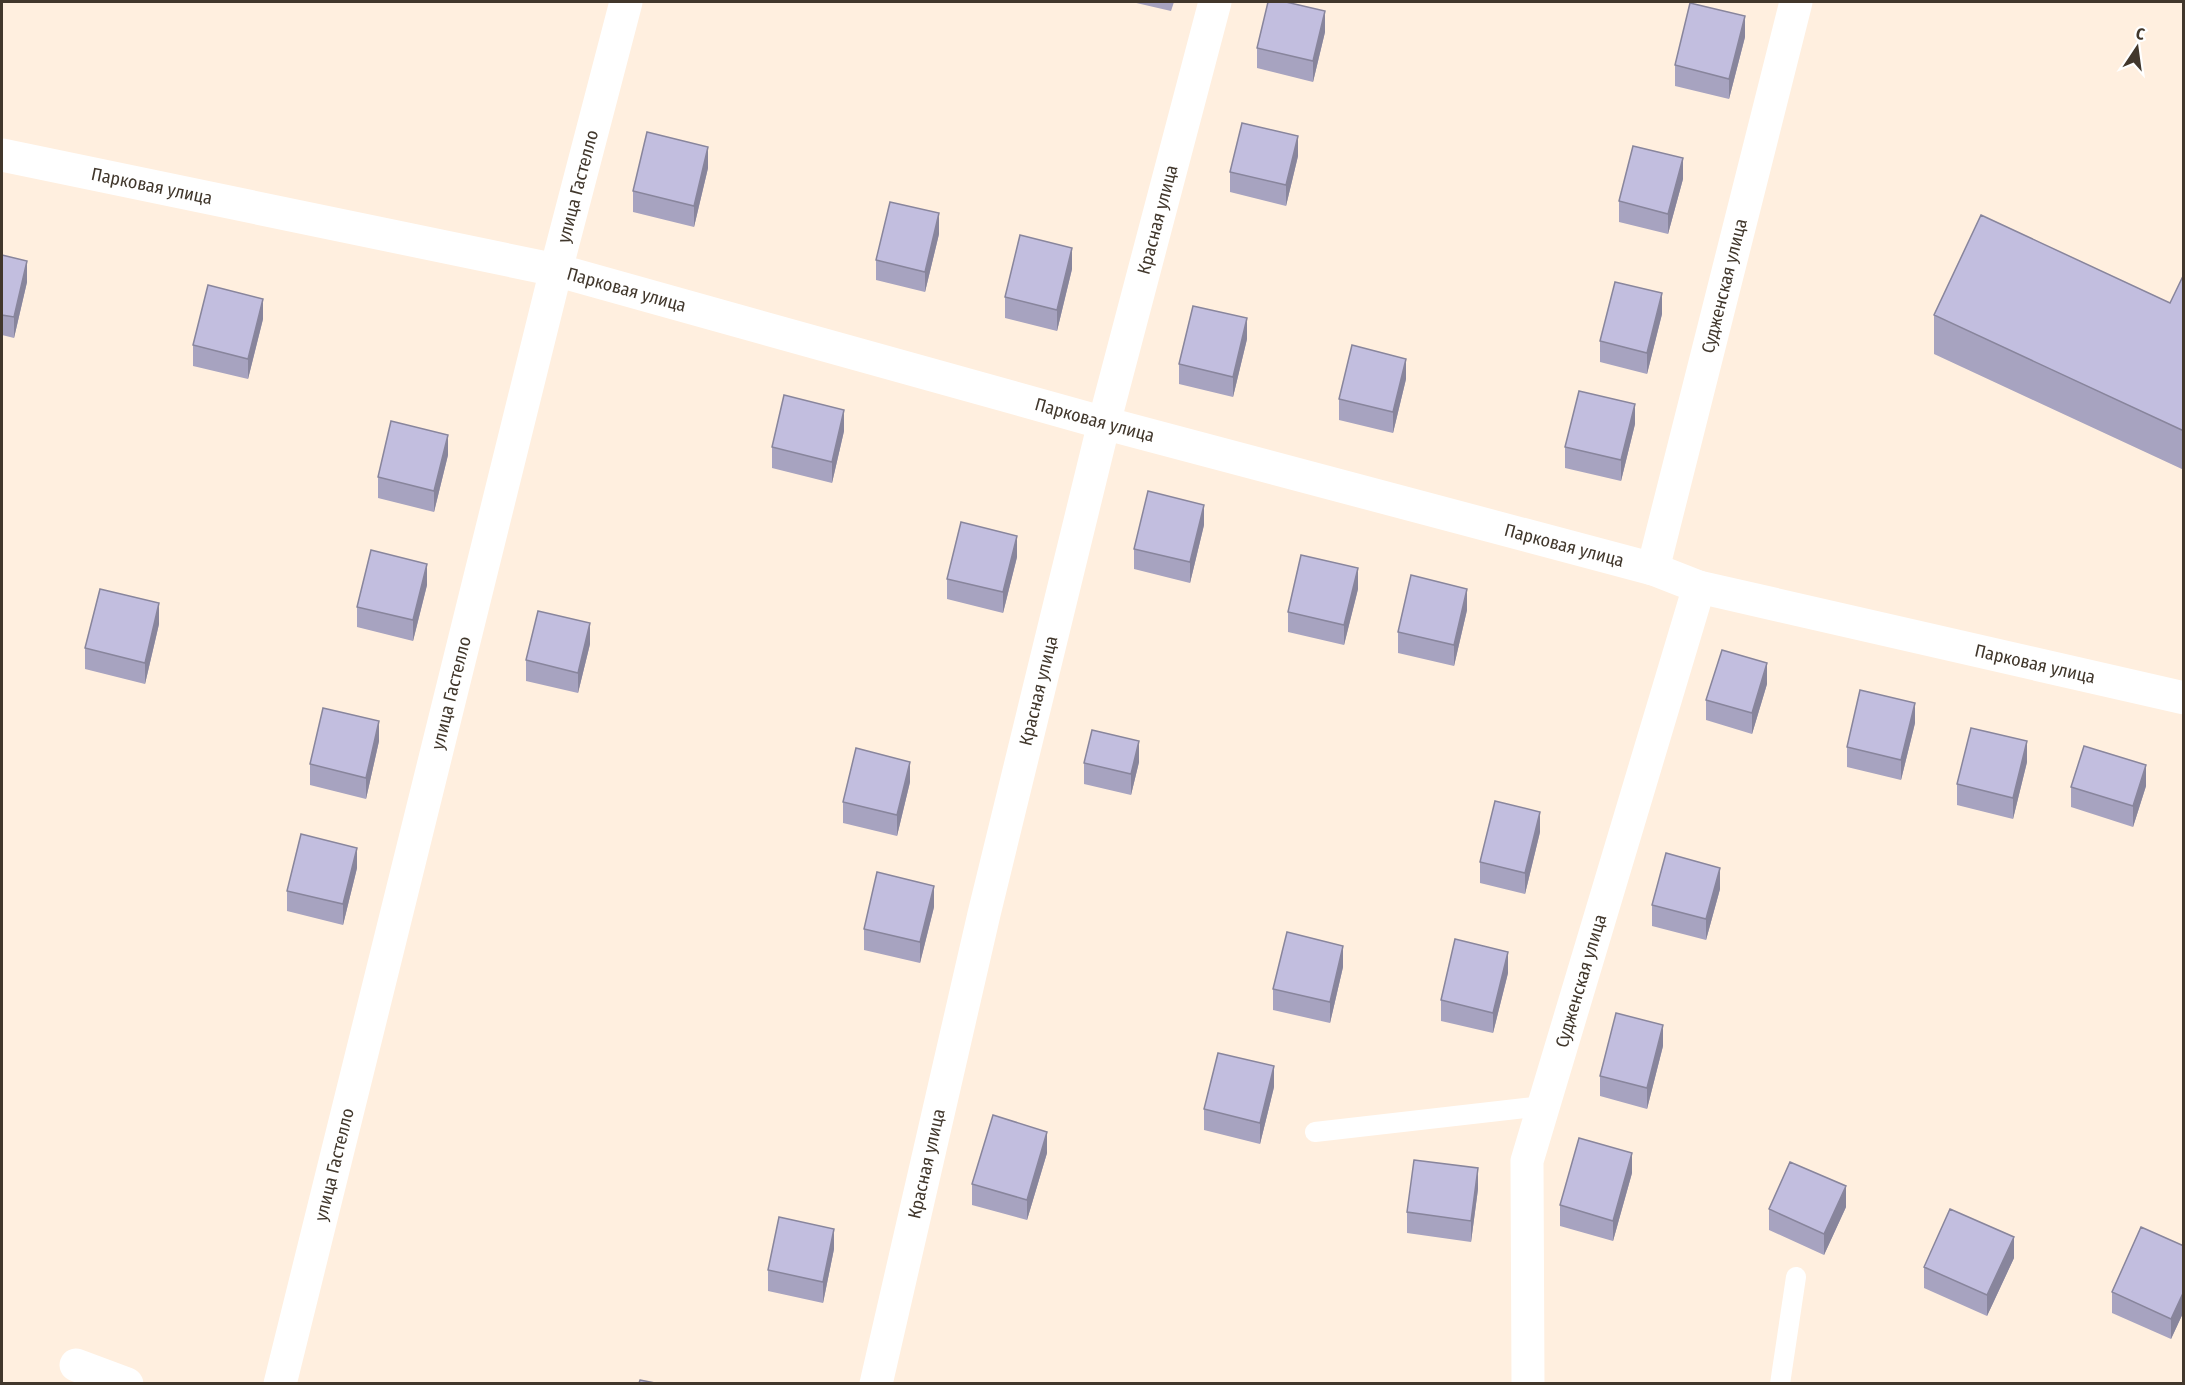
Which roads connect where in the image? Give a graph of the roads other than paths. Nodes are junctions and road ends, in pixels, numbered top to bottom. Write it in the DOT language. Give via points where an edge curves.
graph roads {
  1 [pos="626,2"];
  2 [pos="1215,2"];
  3 [pos="1796,2"];
  4 [pos="2,155"];
  5 [pos="556,270"];
  6 [pos="1104,423"];
  7 [pos="1653,569"];
  8 [pos="1699,587"];
  9 [pos="2184,698"];
  10 [pos="1544,1106"];
  11 [pos="1315,1132"];
  12 [pos="1796,1277"];
  13 [pos="76,1365"];
  14 [pos="1533,1379"];
  15 [pos="127,1383"];
  16 [pos="280,1383"];
  17 [pos="876,1383"];
  18 [pos="1780,1383"];
  1 -- 5 [label="street, улица Гастелло"];
  2 -- 6 [label="street, Красная улица"];
  3 -- 7 [label="street, Судженская улица"];
  4 -- 5 [label="street, Парковая улица"];
  5 -- 6 [label="street, Парковая улица"];
  5 -- 16 [label="street, улица Гастелло"];
  6 -- 7 [label="street, Парковая улица"];
  6 -- 17 [label="street, Красная улица" via="987,902"];
  7 -- 8 [label="street, Парковая улица"];
  8 -- 9 [label="street, Парковая улица"];
  8 -- 10 [label="street, Судженская улица"];
  10 -- 11 [label="lane"];
  10 -- 14 [label="street, Судженская улица" via="1527,1161"];
  12 -- 18 [label="lane"];
  13 -- 15 [label="street"];
}
